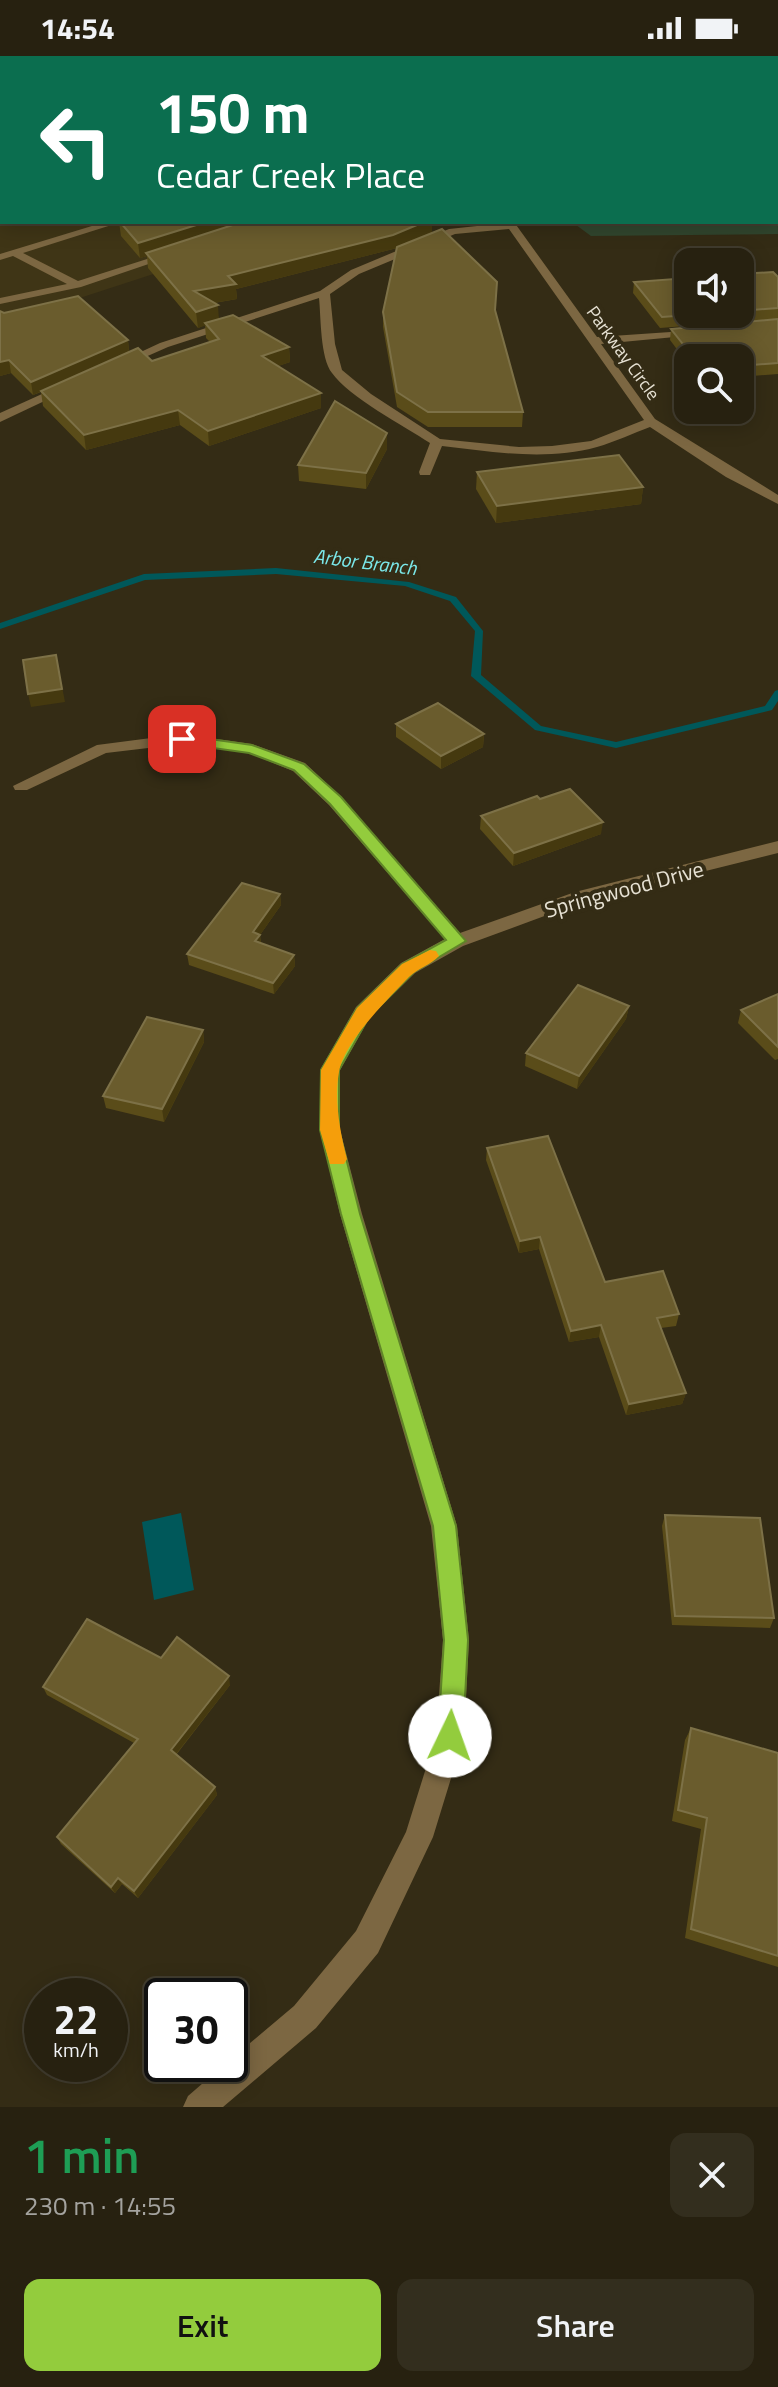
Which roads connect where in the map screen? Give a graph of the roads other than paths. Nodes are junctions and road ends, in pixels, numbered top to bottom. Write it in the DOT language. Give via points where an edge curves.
graph roads {
  1 [pos="109,224"];
  2 [pos="510,224"];
  3 [pos="182,251"];
  4 [pos="14,253"];
  5 [pos="0,257"];
  6 [pos="77,285"];
  7 [pos="0,287"];
  8 [pos="324,293"];
  9 [pos="21,298"];
  10 [pos="0,301"];
  11 [pos="716,330"];
  12 [pos="593,341"];
  13 [pos="110,369"];
  14 [pos="83,381"];
  15 [pos="0,418"];
  16 [pos="651,422"];
  17 [pos="437,442"];
  18 [pos="425,472"];
  19 [pos="778,500"];
  20 [pos="21,786"];
  21 [pos="778,847"];
  22 [pos="457,941"];
  23 [pos="199,2107"];
  1 -- 4 [label="street"];
  2 -- 8 [label="street" via="453,231 355,272"];
  2 -- 12 [label="street, Parkway Circle"];
  3 -- 6 [label="street"];
  4 -- 5 [label="street"];
  4 -- 6 [label="street"];
  6 -- 9 [label="street"];
  7 -- 9 [label="street"];
  8 -- 13 [label="street" via="164,345"];
  8 -- 17 [label="street" via="336,371"];
  9 -- 10 [label="street"];
  11 -- 12 [label="street"];
  12 -- 16 [label="street, Parkway Circle"];
  14 -- 15 [label="street"];
  16 -- 17 [label="street" via="594,444 552,450"];
  16 -- 19 [label="street, Parkway Circle"];
  17 -- 18 [label="street"];
  20 -- 22 [label="street" via="103,748 182,739 252,749 299,767"];
  21 -- 22 [label="street, Springwood Drive" via="581,896"];
  22 -- 23 [label="street, Springwood Drive" via="408,968 363,1012 330,1070 330,1130 444,1526 456,1640 450,1736 419,1837 367,1942 305,2017"];
}
